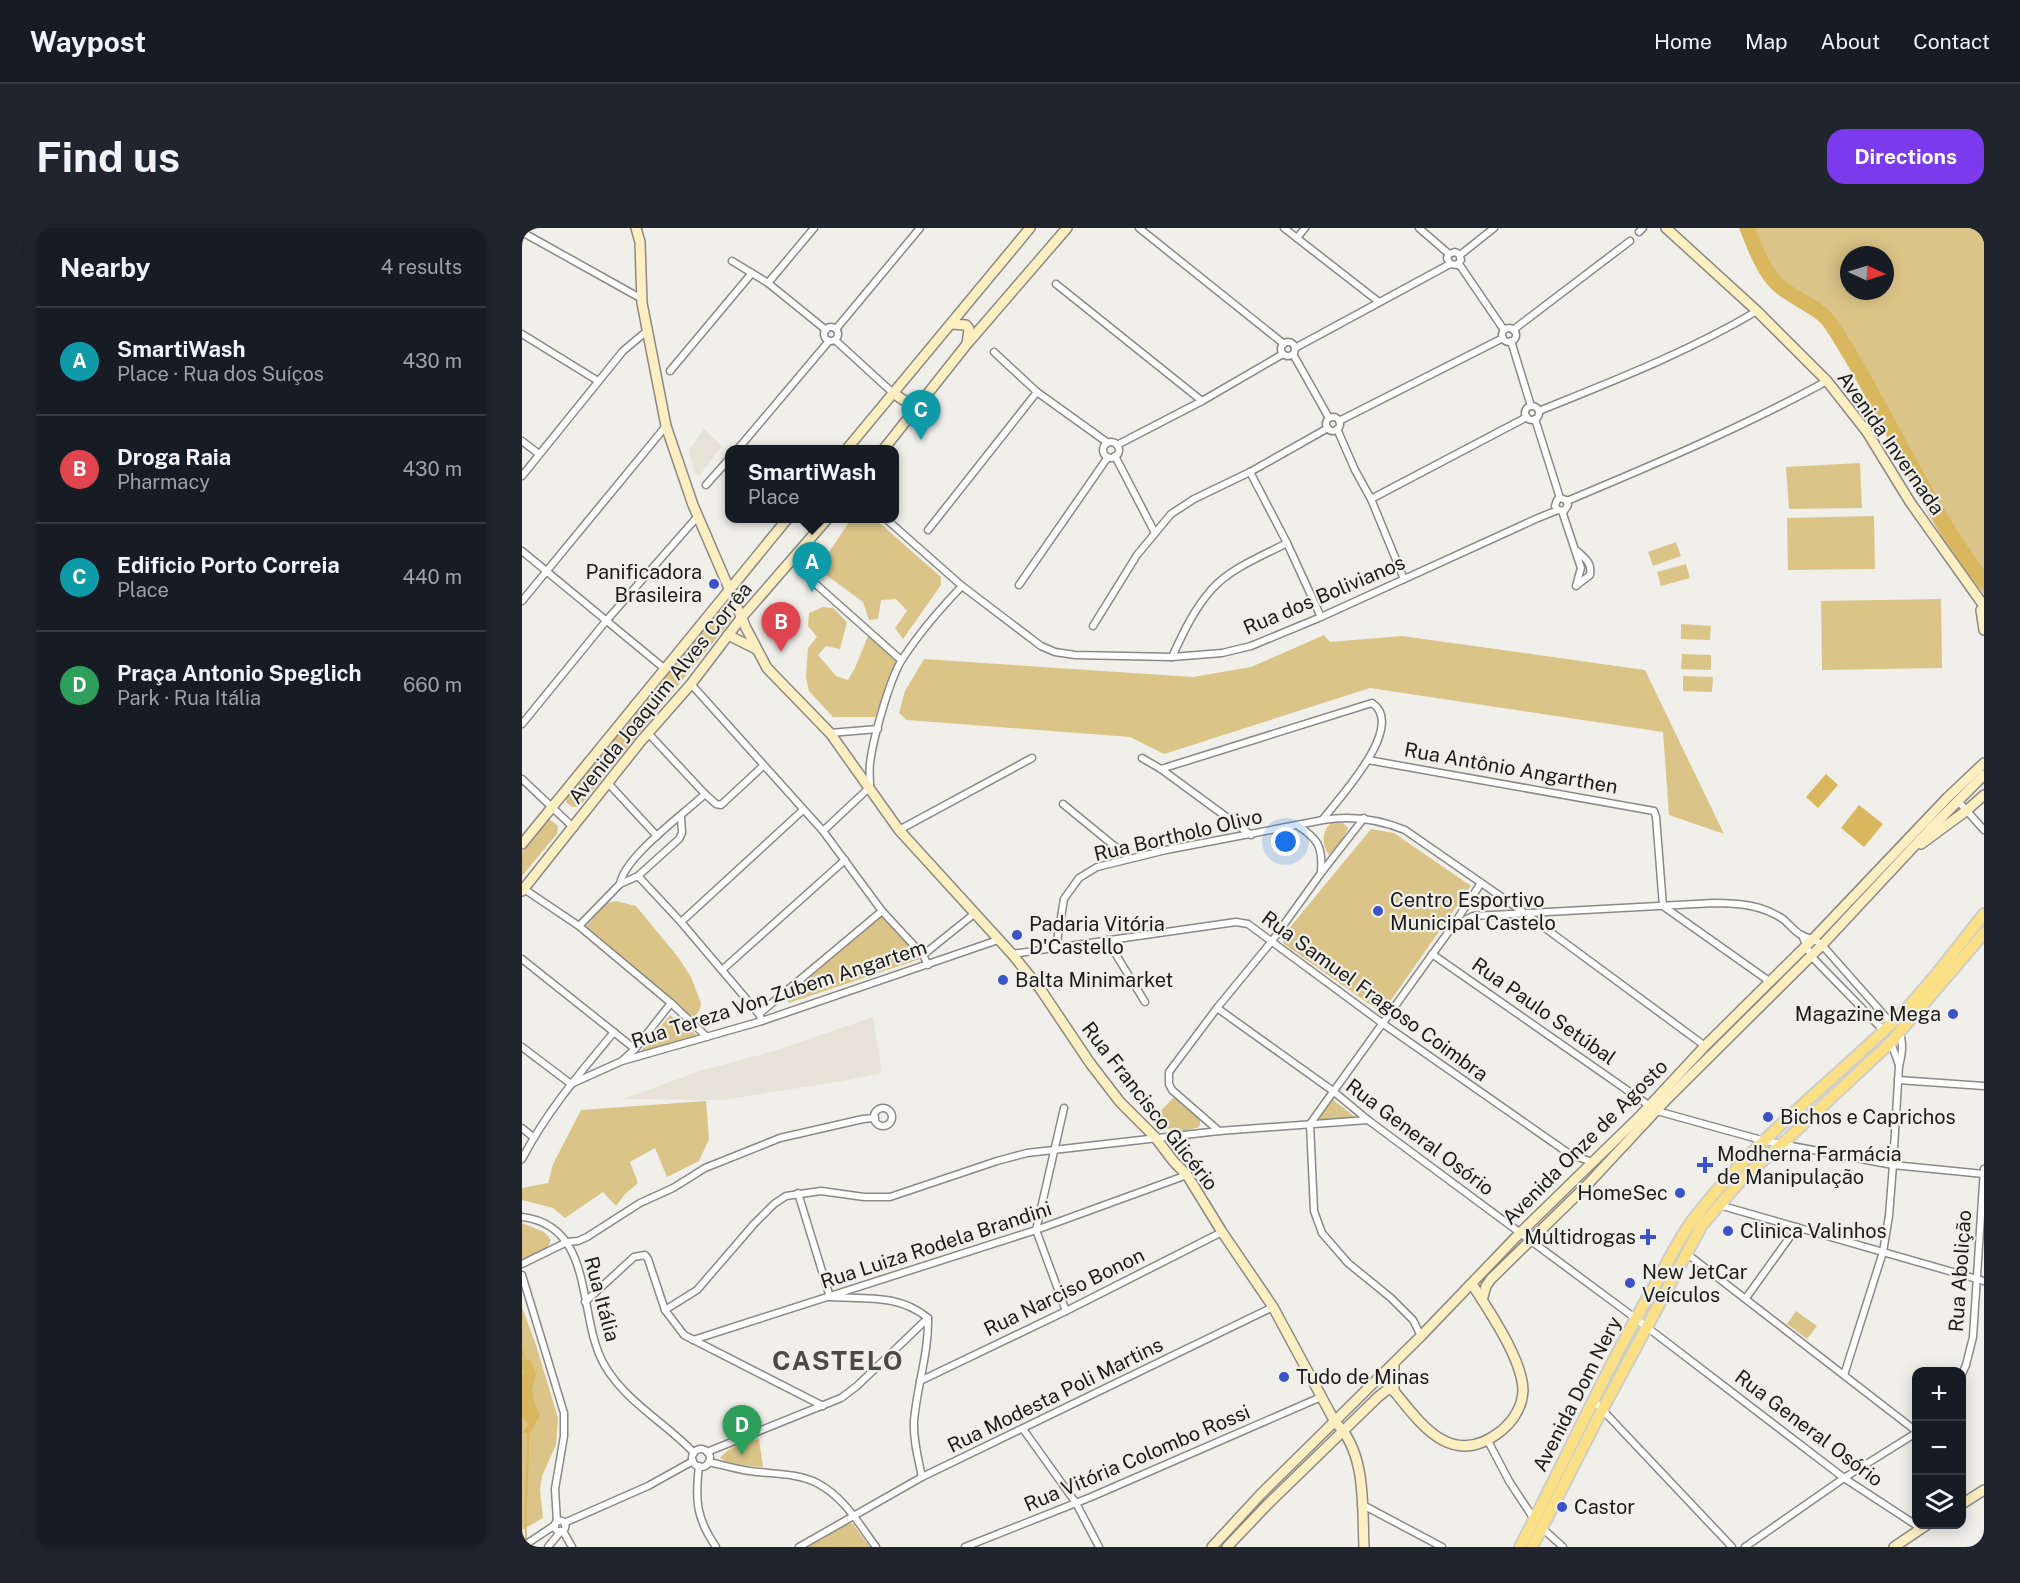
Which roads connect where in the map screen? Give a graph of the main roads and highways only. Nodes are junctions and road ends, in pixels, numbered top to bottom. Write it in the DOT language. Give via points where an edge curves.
graph roads {
  1 [pos="636,228"];
  2 [pos="1030,228"];
  3 [pos="1067,228"];
  4 [pos="1666,228"];
  5 [pos="951,324"];
  6 [pos="968,344"];
  7 [pos="893,393"];
  8 [pos="918,406"];
  9 [pos="850,445"];
  10 [pos="887,445"];
  11 [pos="785,523"];
  12 [pos="824,523"];
  13 [pos="729,589"];
  14 [pos="1983,610"];
  15 [pos="742,617"];
  16 [pos="1984,630"];
  17 [pos="728,635"];
  18 [pos="757,649"];
  19 [pos="1984,763"];
  20 [pos="1984,775"];
  21 [pos="1965,780"];
  22 [pos="1984,795"];
  23 [pos="1959,801"];
  24 [pos="1944,806"];
  25 [pos="1966,811"];
  26 [pos="522,844"];
  27 [pos="1910,852"];
  28 [pos="523,890"];
  29 [pos="1984,914"];
  30 [pos="1984,933"];
  31 [pos="1653,1108"];
  32 [pos="1472,1284"];
  33 [pos="1482,1300"];
  34 [pos="1394,1363"];
  35 [pos="1394,1391"];
  36 [pos="1335,1422"];
  37 [pos="1344,1431"];
  38 [pos="1984,1490"];
  39 [pos="1966,1501"];
  40 [pos="1538,1523"];
  41 [pos="1922,1529"];
  42 [pos="1212,1547"];
  43 [pos="1227,1547"];
  44 [pos="1364,1547"];
  45 [pos="1520,1547"];
  46 [pos="1532,1547"];
  47 [pos="1894,1547"];
  1 -- 13 [label="main road, Rua Francisco Glicério" via="642,299 666,426"];
  2 -- 5 [label="main road"];
  3 -- 6 [label="main road"];
  4 -- 14 [label="main road, Avenida Invernada" via="1827,381 1867,432"];
  5 -- 6 [label="main road" via="966,325"];
  5 -- 7 [label="main road"];
  6 -- 8 [label="main road"];
  7 -- 8 [label="main road"];
  7 -- 9 [label="main road"];
  8 -- 10 [label="main road"];
  11 -- 13 [label="main road, Avenida Joaquim Alves Corrêa"];
  12 -- 15 [label="main road, Avenida Joaquim Alves Corrêa"];
  13 -- 15 [label="main road, Rua Francisco Glicério"];
  13 -- 26 [label="main road, Avenida Joaquim Alves Corrêa"];
  14 -- 16 [label="main road, Avenida Invernada"];
  15 -- 17 [label="main road, Avenida Joaquim Alves Corrêa"];
  15 -- 18 [label="main road, Rua Francisco Glicério"];
  17 -- 18 [label="main road"];
  17 -- 28 [label="main road, Avenida Joaquim Alves Corrêa"];
  18 -- 36 [label="main road, Rua Francisco Glicério" via="767,668 830,733 899,830 1041,990 1114,1094 1187,1175 1273,1307"];
  19 -- 21 [label="main road, Avenida Onze de Agosto"];
  20 -- 23 [label="main road, Avenida Onze de Agosto"];
  21 -- 23 [label="main road"];
  21 -- 24 [label="main road, Avenida Onze de Agosto"];
  22 -- 25 [label="main road"];
  23 -- 24 [label="main road, Avenida Onze de Agosto"];
  24 -- 25 [label="main road"];
  24 -- 27 [label="main road, Avenida Onze de Agosto"];
  24 -- 31 [label="main road, Avenida Onze de Agosto" via="1705,1046"];
  25 -- 27 [label="main road"];
  27 -- 31 [label="main road, Avenida Onze de Agosto" via="1811,956 1667,1099"];
  29 -- 40 [label="main road, Avenida Dom Nery" via="1888,1027 1765,1141 1698,1214 1635,1318"];
  30 -- 40 [label="main road, Avenida Dom Nery" via="1891,1042 1744,1177 1702,1225"];
  31 -- 32 [label="main road, Avenida Onze de Agosto" via="1593,1162"];
  31 -- 33 [label="main road, Avenida Onze de Agosto" via="1646,1120 1486,1286"];
  32 -- 33 [label="main road"];
  32 -- 34 [label="main road, Avenida Onze de Agosto"];
  33 -- 35 [label="main road" via="1521,1375 1523,1393 1509,1424 1488,1441 1454,1444 1437,1438 1423,1426"];
  34 -- 35 [label="main road"];
  34 -- 36 [label="main road, Avenida Onze de Agosto"];
  35 -- 37 [label="main road" via="1384,1392"];
  36 -- 37 [label="main road, Rua Francisco Glicério"];
  36 -- 42 [label="main road, Avenida Onze de Agosto"];
  37 -- 43 [label="main road"];
  37 -- 44 [label="main road, Rua Francisco Glicério" via="1360,1476"];
  38 -- 39 [label="main road"];
  40 -- 45 [label="main road, Avenida Dom Nery"];
  40 -- 46 [label="main road, Avenida Dom Nery"];
  41 -- 47 [label="main road"];
}
